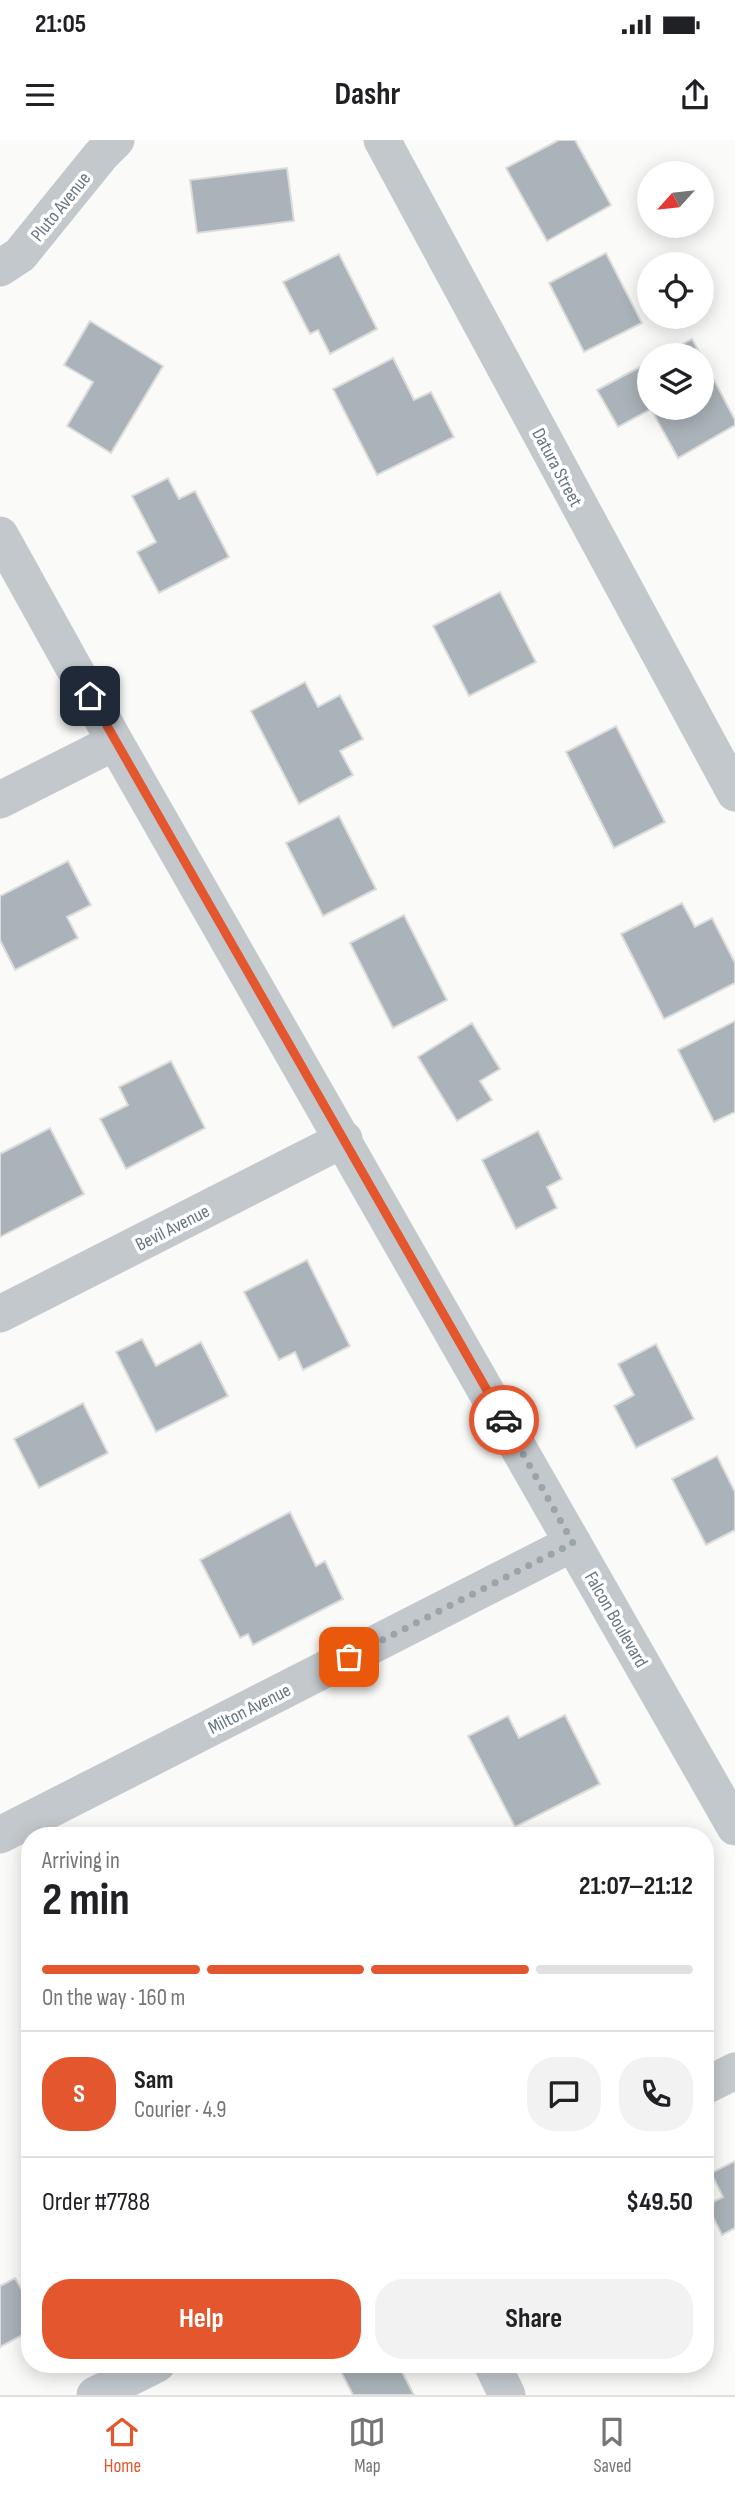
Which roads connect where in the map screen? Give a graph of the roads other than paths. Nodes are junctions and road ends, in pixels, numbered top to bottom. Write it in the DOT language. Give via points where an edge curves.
graph roads {
  1 [pos="116,140"];
  2 [pos="382,140"];
  3 [pos="0,268"];
  4 [pos="0,535"];
  5 [pos="116,742"];
  6 [pos="735,793"];
  7 [pos="0,800"];
  8 [pos="344,1139"];
  9 [pos="0,1314"];
  10 [pos="573,1543"];
  11 [pos="735,1827"];
  12 [pos="0,1835"];
  13 [pos="735,2071"];
  14 [pos="714,2082"];
  15 [pos="139,2373"];
  16 [pos="496,2373"];
  17 [pos="95,2395"];
  18 [pos="507,2395"];
  1 -- 3 [label="street, Pluto Avenue" via="20,255"];
  2 -- 6 [label="street, Datura Street"];
  4 -- 5 [label="street, Falcon Boulevard"];
  5 -- 7 [label="street"];
  5 -- 8 [label="street, Falcon Boulevard"];
  8 -- 9 [label="street, Bevil Avenue"];
  8 -- 10 [label="street, Falcon Boulevard"];
  10 -- 11 [label="street, Falcon Boulevard"];
  10 -- 12 [label="street, Milton Avenue"];
  13 -- 14 [label="street"];
  15 -- 17 [label="street"];
  16 -- 18 [label="street"];
}
